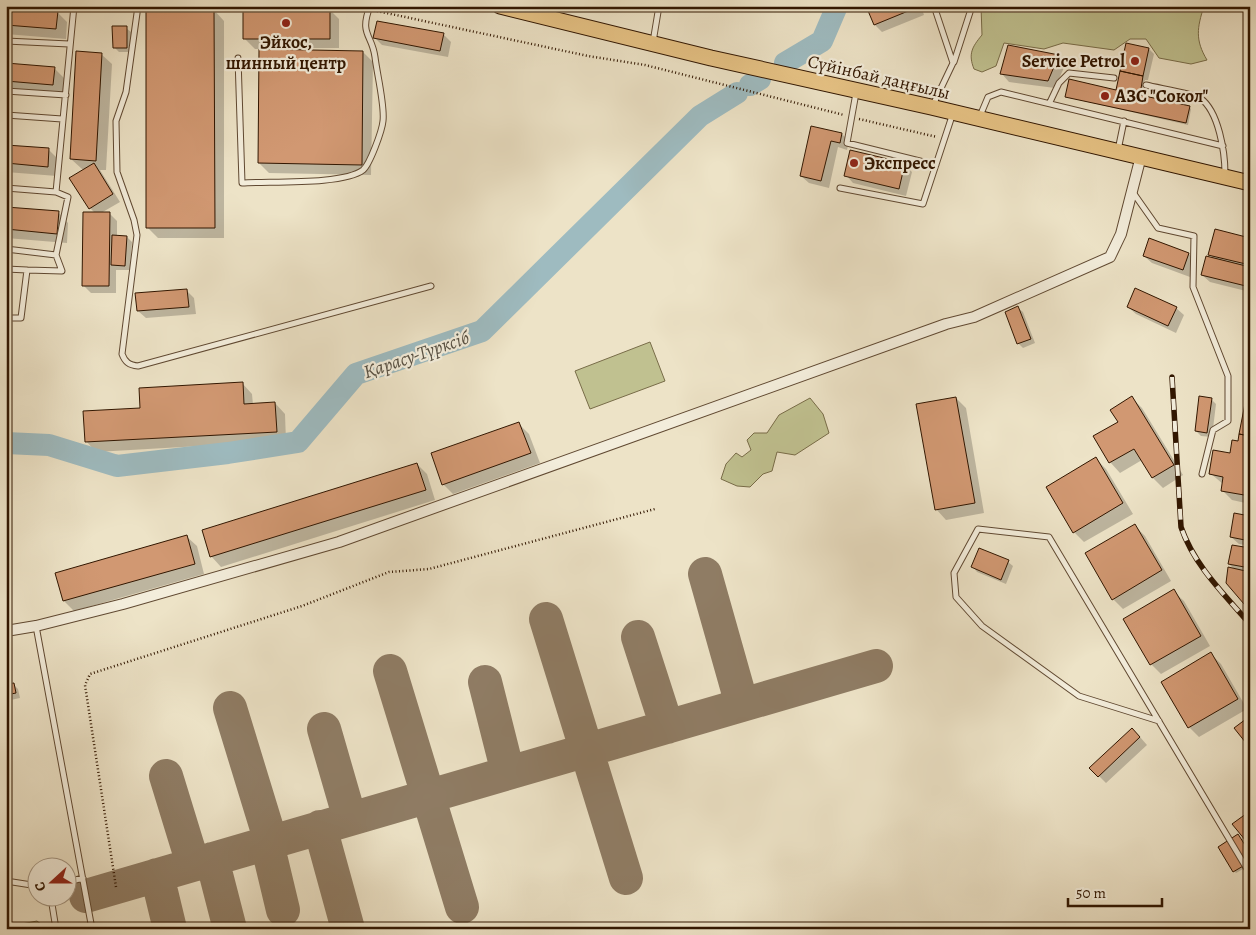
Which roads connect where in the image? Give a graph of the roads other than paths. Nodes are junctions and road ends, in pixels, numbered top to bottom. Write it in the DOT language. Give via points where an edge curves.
graph roads {
  1 [pos="74,6"];
  2 [pos="138,6"];
  3 [pos="500,6"];
  4 [pos="659,6"];
  5 [pos="934,6"];
  6 [pos="972,6"];
  7 [pos="369,8"];
  8 [pos="6,41"];
  9 [pos="653,42"];
  10 [pos="69,44"];
  11 [pos="238,58"];
  12 [pos="954,63"];
  13 [pos="1114,78"];
  14 [pos="1146,85"];
  15 [pos="6,91"];
  16 [pos="856,91"];
  17 [pos="66,95"];
  18 [pos="1050,102"];
  19 [pos="931,107"];
  20 [pos="953,112"];
  21 [pos="6,115"];
  22 [pos="62,119"];
  23 [pos="979,119"];
  24 [pos="1124,121"];
  25 [pos="1223,146"];
  26 [pos="1118,150"];
  27 [pos="1141,156"];
  28 [pos="936,165"];
  29 [pos="1225,177"];
  30 [pos="1250,183"];
  31 [pos="6,188"];
  32 [pos="840,188"];
  33 [pos="1132,190"];
  34 [pos="56,192"];
  35 [pos="6,249"];
  36 [pos="56,254"];
  37 [pos="6,269"];
  38 [pos="27,270"];
  39 [pos="431,286"];
  40 [pos="6,318"];
  41 [pos="1202,474"];
  42 [pos="36,626"];
  43 [pos="6,632"];
  44 [pos="1159,721"];
  45 [pos="1250,874"];
  46 [pos="83,878"];
  47 [pos="78,879"];
  48 [pos="6,881"];
  49 [pos="28,884"];
  50 [pos="53,908"];
  51 [pos="56,929"];
  52 [pos="92,929"];
  1 -- 10 [label="lane"];
  2 -- 39 [label="lane" via="126,92 116,121 117,172 137,235 122,354 130,365 138,366"];
  3 -- 9 [label="main road, Сүйінбай даңғылы"];
  4 -- 9 [label="lane"];
  5 -- 12 [label="lane"];
  6 -- 12 [label="lane"];
  7 -- 11 [label="lane" via="365,33 374,52 384,121 363,170 340,178 242,182"];
  8 -- 10 [label="lane"];
  9 -- 16 [label="main road, Сүйінбай даңғылы"];
  10 -- 17 [label="lane"];
  12 -- 19 [label="lane"];
  13 -- 18 [label="lane" via="1069,73 1059,83"];
  14 -- 25 [label="lane" via="1199,98 1213,115"];
  15 -- 17 [label="lane"];
  16 -- 19 [label="main road, Сүйінбай даңғылы"];
  16 -- 28 [label="lane" via="847,143"];
  17 -- 22 [label="lane"];
  18 -- 23 [label="lane" via="1001,92 988,97"];
  18 -- 24 [label="lane"];
  19 -- 20 [label="main road, Сүйінбай даңғылы"];
  20 -- 23 [label="main road, Сүйінбай даңғылы"];
  20 -- 28 [label="lane"];
  21 -- 22 [label="lane"];
  22 -- 34 [label="lane"];
  23 -- 26 [label="main road, Сүйінбай даңғылы"];
  24 -- 25 [label="lane"];
  24 -- 26 [label="lane"];
  25 -- 29 [label="lane"];
  26 -- 27 [label="main road, Сүйінбай даңғылы"];
  27 -- 29 [label="main road, Сүйінбай даңғылы"];
  27 -- 33 [label="street"];
  28 -- 32 [label="lane" via="923,204"];
  29 -- 30 [label="main road, Сүйінбай даңғылы"];
  31 -- 34 [label="lane"];
  33 -- 41 [label="lane" via="1158,228 1194,236 1193,287 1228,376 1228,420 1213,430"];
  33 -- 42 [label="street" via="1121,234 1110,257 974,317 918,334 339,542 277,562"];
  34 -- 36 [label="lane" via="68,197"];
  35 -- 36 [label="lane"];
  36 -- 38 [label="lane" via="62,270"];
  37 -- 38 [label="lane"];
  38 -- 40 [label="lane" via="21,318"];
  42 -- 43 [label="street"];
  42 -- 46 [label="lane"];
  44 -- 44 [label="lane" via="1049,537 978,529 954,573 956,597 982,626 1079,696"];
  44 -- 45 [label="lane"];
  46 -- 47 [label="lane"];
  46 -- 52 [label="lane"];
  48 -- 49 [label="lane"];
  50 -- 51 [label="lane"];
}
